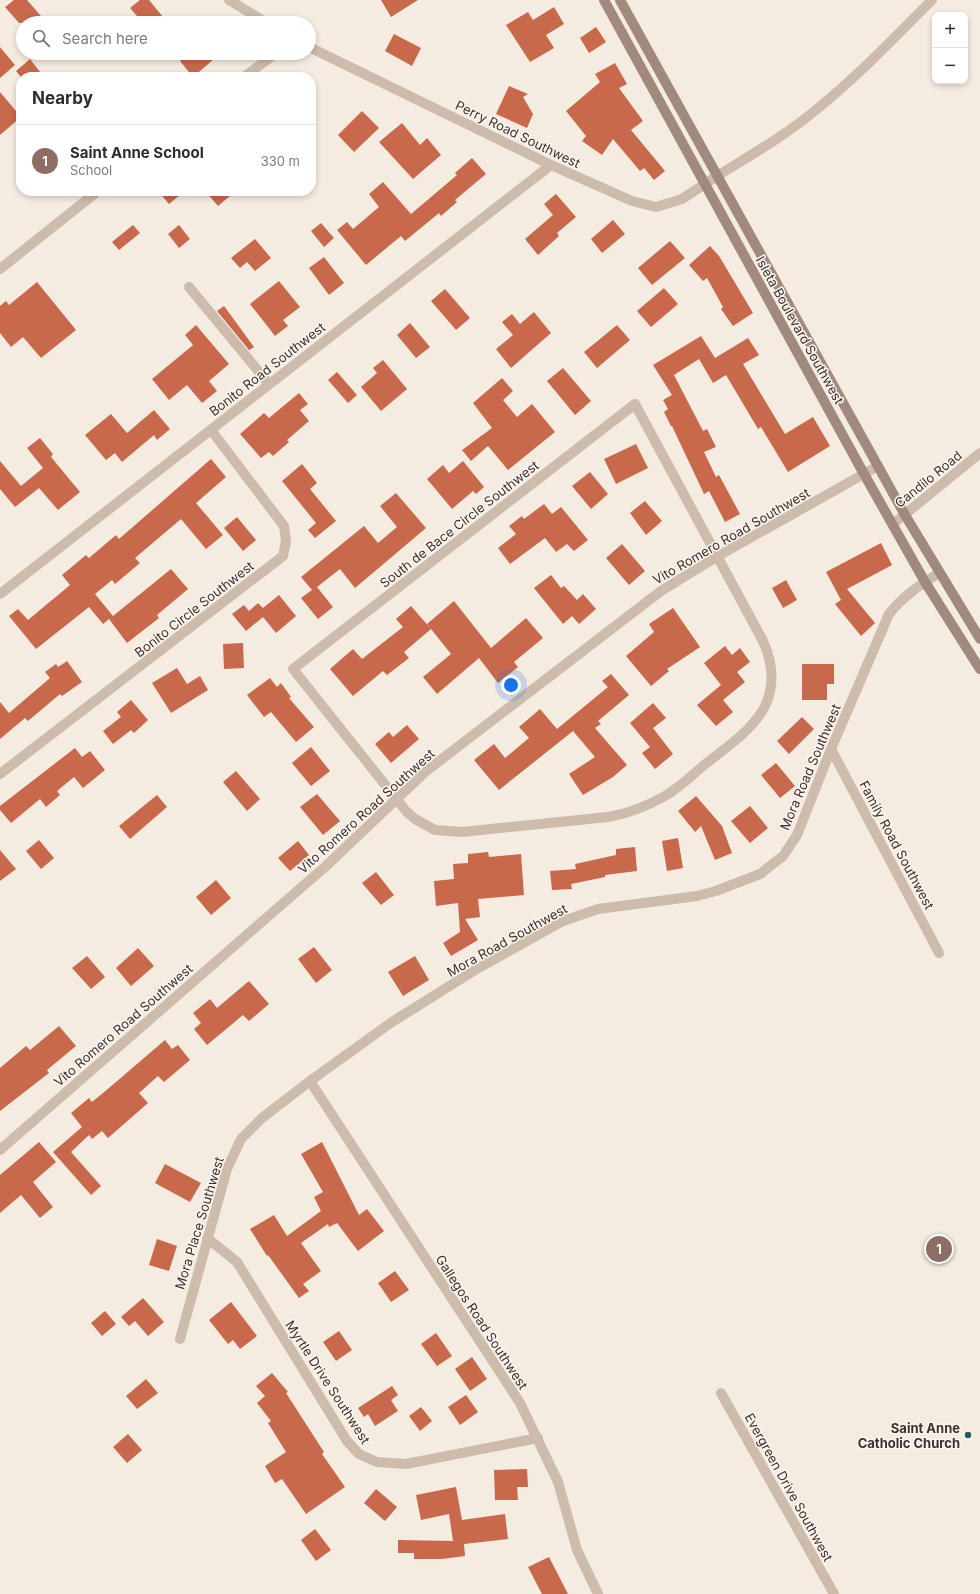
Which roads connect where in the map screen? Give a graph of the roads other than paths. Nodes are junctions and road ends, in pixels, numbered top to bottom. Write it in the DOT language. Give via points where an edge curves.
graph roads {
  1 [pos="229,0"];
  2 [pos="604,0"];
  3 [pos="620,0"];
  4 [pos="932,0"];
  5 [pos="255,16"];
  6 [pos="316,50"];
  7 [pos="267,60"];
  8 [pos="251,72"];
  9 [pos="551,165"];
  10 [pos="717,176"];
  11 [pos="704,184"];
  12 [pos="92,196"];
  13 [pos="0,269"];
  14 [pos="189,287"];
  15 [pos="269,384"];
  16 [pos="211,430"];
  17 [pos="980,453"];
  18 [pos="878,466"];
  19 [pos="864,474"];
  20 [pos="905,515"];
  21 [pos="893,524"];
  22 [pos="718,556"];
  23 [pos="939,573"];
  24 [pos="925,582"];
  25 [pos="0,594"];
  26 [pos="980,639"];
  27 [pos="980,669"];
  28 [pos="831,749"];
  29 [pos="0,774"];
  30 [pos="396,799"];
  31 [pos="939,953"];
  32 [pos="392,1022"];
  33 [pos="310,1081"];
  34 [pos="0,1150"];
  35 [pos="206,1238"];
  36 [pos="180,1339"];
  37 [pos="721,1393"];
  38 [pos="538,1438"];
  39 [pos="598,1594"];
  40 [pos="834,1594"];
  1 -- 5 [label="street"];
  2 -- 11 [label="main road, Isleta Boulevard Southwest"];
  3 -- 10 [label="main road, Isleta Boulevard Southwest"];
  4 -- 10 [label="street, Perry Road Southwest" via="851,80 816,110 775,140"];
  6 -- 9 [label="street, Perry Road Southwest"];
  7 -- 8 [label="street"];
  9 -- 11 [label="street, Perry Road Southwest" via="632,201 656,207 682,199"];
  9 -- 15 [label="street, Bonito Road Southwest"];
  10 -- 11 [label="street, Perry Road Southwest"];
  10 -- 18 [label="main road, Isleta Boulevard Southwest"];
  11 -- 19 [label="main road, Isleta Boulevard Southwest"];
  12 -- 13 [label="street"];
  14 -- 15 [label="street"];
  15 -- 16 [label="street, Bonito Road Southwest"];
  16 -- 25 [label="street, Bonito Road Southwest"];
  16 -- 29 [label="street, Bonito Circle Southwest" via="284,526 286,541 283,556"];
  17 -- 20 [label="street, Candilo Road"];
  18 -- 19 [label="street, Vito Romero Road Southwest"];
  18 -- 20 [label="main road, Isleta Boulevard Southwest"];
  19 -- 21 [label="main road, Isleta Boulevard Southwest"];
  19 -- 22 [label="street, Vito Romero Road Southwest"];
  20 -- 21 [label="street, Candilo Road"];
  20 -- 23 [label="main road, Isleta Boulevard Southwest"];
  21 -- 24 [label="main road, Isleta Boulevard Southwest"];
  22 -- 30 [label="street, Vito Romero Road Southwest" via="629,614 425,772"];
  22 -- 30 [label="street" via="767,651 772,670 770,692 762,712 746,729 675,789 642,808 621,815 462,832 446,832 426,826"];
  22 -- 30 [label="street, South de Bace Circle Southwest" via="635,404 293,669"];
  23 -- 24 [label="street, Mora Road Southwest"];
  23 -- 26 [label="main road, Isleta Boulevard Southwest"];
  24 -- 27 [label="main road, Isleta Boulevard Southwest"];
  24 -- 28 [label="street, Mora Road Southwest" via="899,601 889,614"];
  28 -- 31 [label="street, Family Road Southwest"];
  28 -- 32 [label="street, Mora Road Southwest" via="797,835 783,856 760,874 697,896 598,909 563,921 475,970"];
  30 -- 34 [label="street, Vito Romero Road Southwest" via="326,866"];
  32 -- 33 [label="street, Mora Place Southwest"];
  33 -- 35 [label="street, Mora Place Southwest" via="262,1118 240,1139 227,1169"];
  33 -- 38 [label="street, Gallegos Road Southwest" via="520,1403"];
  35 -- 36 [label="street, Mora Place Southwest"];
  35 -- 38 [label="street, Myrtle Drive Southwest" via="237,1262 347,1441 359,1454 377,1462 406,1464"];
  37 -- 40 [label="street, Evergreen Drive Southwest"];
  38 -- 39 [label="street, Gallegos Road Southwest" via="558,1482 577,1550"];
}
